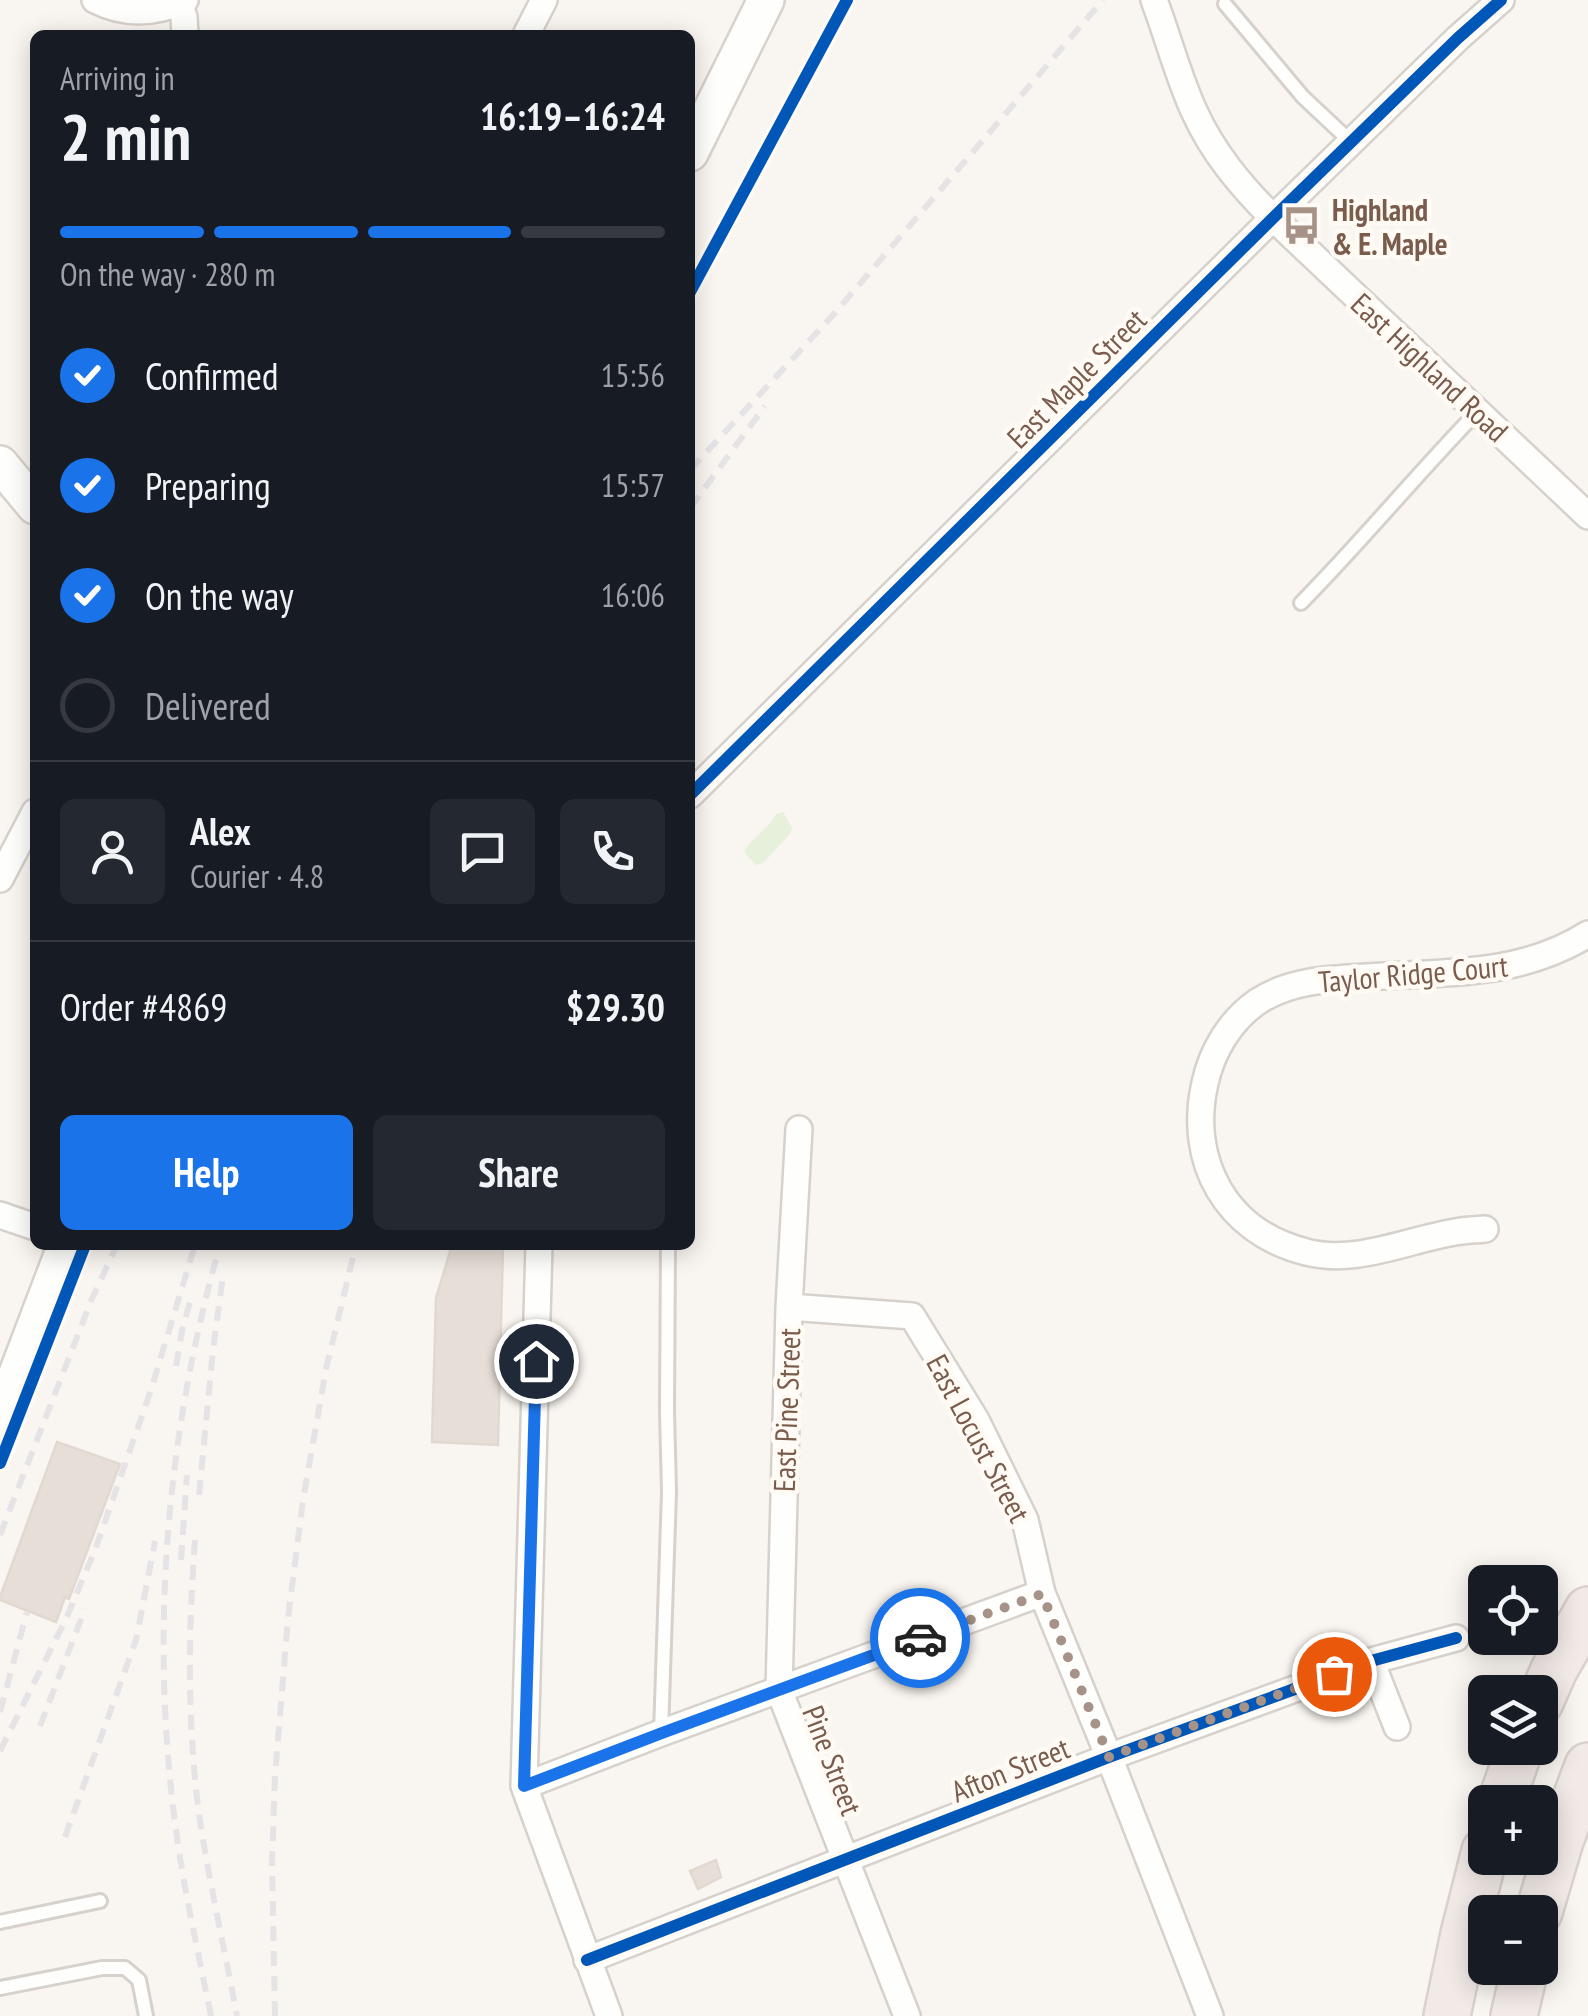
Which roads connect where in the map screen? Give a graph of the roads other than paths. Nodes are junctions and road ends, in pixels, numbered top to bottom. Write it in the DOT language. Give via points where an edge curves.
graph roads {
  1 [pos="95,0"];
  2 [pos="544,0"];
  3 [pos="766,0"];
  4 [pos="1154,0"];
  5 [pos="1501,0"];
  6 [pos="182,2"];
  7 [pos="1225,4"];
  8 [pos="127,23"];
  9 [pos="185,30"];
  10 [pos="529,30"];
  11 [pos="1351,142"];
  12 [pos="695,143"];
  13 [pos="1273,218"];
  14 [pos="1478,412"];
  15 [pos="0,464"];
  16 [pos="30,500"];
  17 [pos="1588,516"];
  18 [pos="1301,603"];
  19 [pos="695,791"];
  20 [pos="30,822"];
  21 [pos="0,879"];
  22 [pos="1588,934"];
  23 [pos="799,1130"];
  24 [pos="0,1215"];
  25 [pos="30,1226"];
  26 [pos="1486,1229"];
  27 [pos="64,1250"];
  28 [pos="539,1250"];
  29 [pos="668,1250"];
  30 [pos="789,1307"];
  31 [pos="0,1418"];
  32 [pos="1042,1594"];
  33 [pos="1588,1610"];
  34 [pos="1456,1638"];
  35 [pos="1371,1661"];
  36 [pos="1552,1675"];
  37 [pos="779,1690"];
  38 [pos="1397,1727"];
  39 [pos="662,1733"];
  40 [pos="1109,1757"];
  41 [pos="1588,1766"];
  42 [pos="524,1786"];
  43 [pos="845,1861"];
  44 [pos="1479,1875"];
  45 [pos="1544,1895"];
  46 [pos="100,1901"];
  47 [pos="0,1922"];
  48 [pos="587,1960"];
  49 [pos="1521,1985"];
  50 [pos="0,1988"];
  51 [pos="146,2016"];
  52 [pos="609,2016"];
  53 [pos="907,2016"];
  54 [pos="1210,2016"];
  55 [pos="1447,2016"];
  56 [pos="1514,2016"];
  1 -- 8 [label="street"];
  2 -- 10 [label="street"];
  3 -- 12 [label="main road"];
  4 -- 13 [label="street, East Highland Road" via="1210,143"];
  5 -- 11 [label="street, East Maple Street"];
  6 -- 8 [label="street"];
  6 -- 9 [label="street"];
  7 -- 11 [label="lane" via="1302,97"];
  11 -- 13 [label="street, East Maple Street"];
  13 -- 14 [label="street, East Highland Road"];
  13 -- 19 [label="street, East Maple Street"];
  14 -- 17 [label="street, East Highland Road"];
  14 -- 18 [label="lane"];
  15 -- 16 [label="main road"];
  20 -- 21 [label="street"];
  22 -- 26 [label="street, Taylor Ridge Court" via="1522,964 1322,980 1278,990 1236,1021 1208,1070 1200,1118 1206,1165 1235,1212 1256,1230 1310,1254 1336,1255"];
  23 -- 30 [label="street, East Pine Street"];
  24 -- 25 [label="street"];
  27 -- 31 [label="main road"];
  28 -- 42 [label="street"];
  29 -- 39 [label="lane"];
  30 -- 32 [label="street, East Locust Street" via="912,1316 976,1420 1025,1520"];
  30 -- 37 [label="street, East Pine Street"];
  32 -- 37 [label="street"];
  32 -- 40 [label="street, East Locust Street"];
  33 -- 36 [label="highway"];
  34 -- 35 [label="street, Afton Street"];
  35 -- 38 [label="street"];
  35 -- 40 [label="street, Afton Street"];
  37 -- 39 [label="street"];
  37 -- 43 [label="street, Pine Street"];
  39 -- 42 [label="street"];
  40 -- 43 [label="street, Afton Street"];
  40 -- 54 [label="street, East Locust Street"];
  41 -- 45 [label="highway"];
  42 -- 48 [label="street"];
  43 -- 48 [label="street, Afton Street"];
  43 -- 53 [label="street, Pine Street"];
  44 -- 55 [label="highway"];
  46 -- 47 [label="lane"];
  48 -- 52 [label="street"];
  49 -- 56 [label="highway"];
  50 -- 51 [label="lane" via="125,1968 139,1980"];
}
